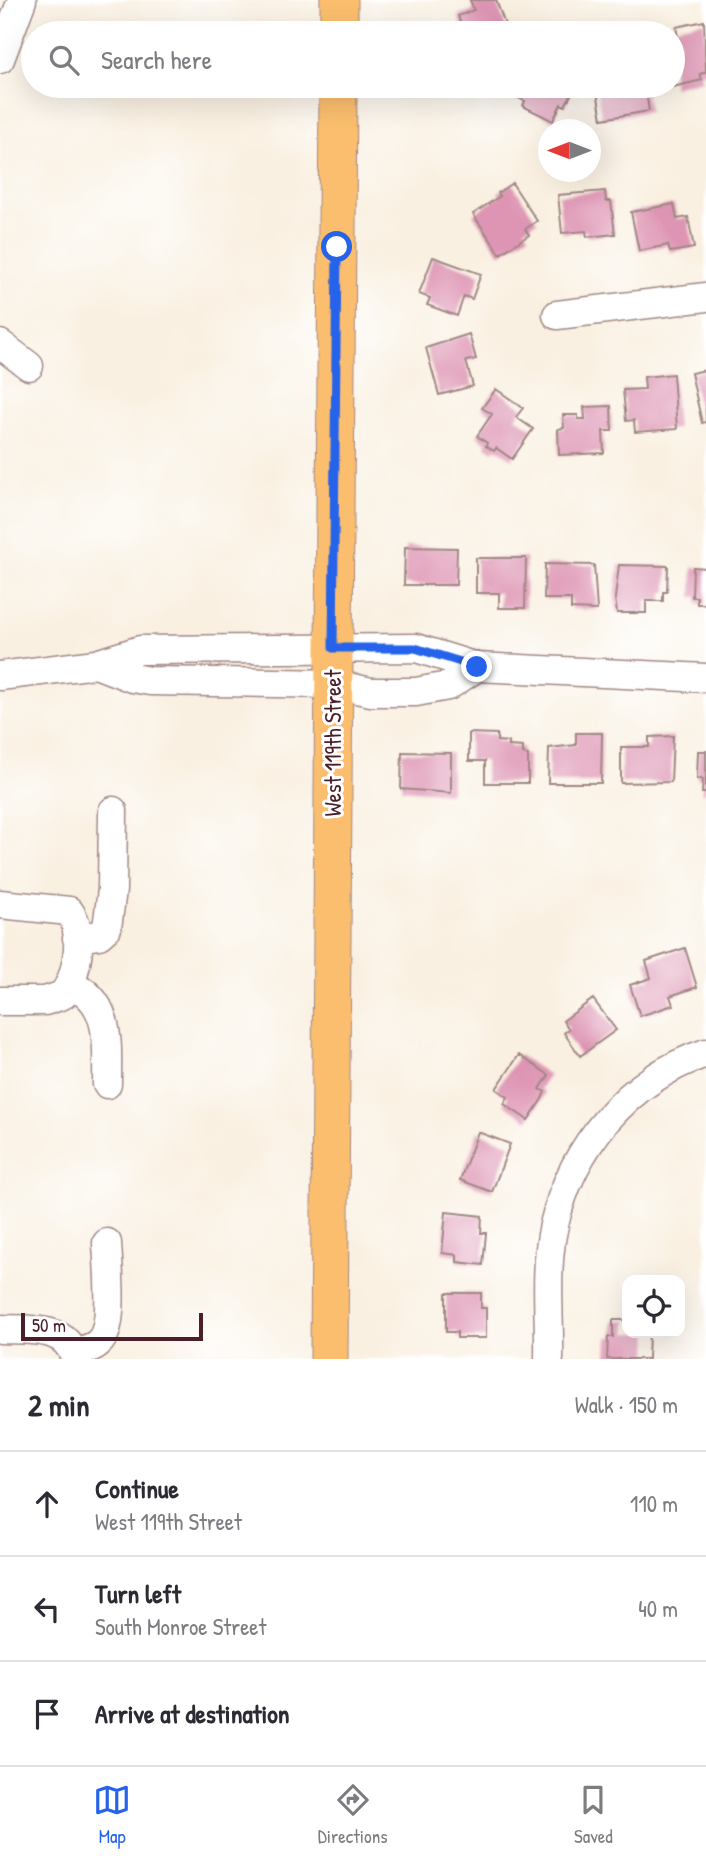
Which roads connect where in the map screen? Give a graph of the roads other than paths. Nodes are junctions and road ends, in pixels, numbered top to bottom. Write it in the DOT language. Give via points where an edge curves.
graph roads {
  1 [pos="22,0"];
  2 [pos="339,0"];
  3 [pos="339,21"];
  4 [pos="0,59"];
  5 [pos="338,98"];
  6 [pos="706,296"];
  7 [pos="557,315"];
  8 [pos="0,344"];
  9 [pos="29,366"];
  10 [pos="333,666"];
  11 [pos="477,667"];
  12 [pos="0,676"];
  13 [pos="706,678"];
  14 [pos="113,811"];
  15 [pos="0,904"];
  16 [pos="77,938"];
  17 [pos="70,984"];
  18 [pos="0,1001"];
  19 [pos="706,1053"];
  20 [pos="107,1084"];
  21 [pos="107,1243"];
  22 [pos="0,1329"];
  23 [pos="74,1355"];
  24 [pos="329,1359"];
  25 [pos="549,1359"];
  1 -- 4 [label="street"];
  2 -- 3 [label="main road"];
  5 -- 10 [label="main road, West 119th Street"];
  6 -- 7 [label="street"];
  8 -- 9 [label="street"];
  10 -- 11 [label="street" via="415,648"];
  10 -- 11 [label="street" via="371,692 448,686"];
  10 -- 12 [label="street" via="150,681 96,664"];
  10 -- 24 [label="main road, West 119th Street"];
  11 -- 13 [label="street"];
  14 -- 16 [label="street" via="107,928 99,935"];
  15 -- 16 [label="street" via="69,911"];
  16 -- 17 [label="street"];
  17 -- 18 [label="street" via="56,998"];
  17 -- 20 [label="street" via="90,995 101,1009"];
  19 -- 25 [label="street" via="653,1077 611,1112 575,1166 554,1226"];
  21 -- 23 [label="street" via="104,1336"];
  22 -- 23 [label="street" via="57,1334"];
}
